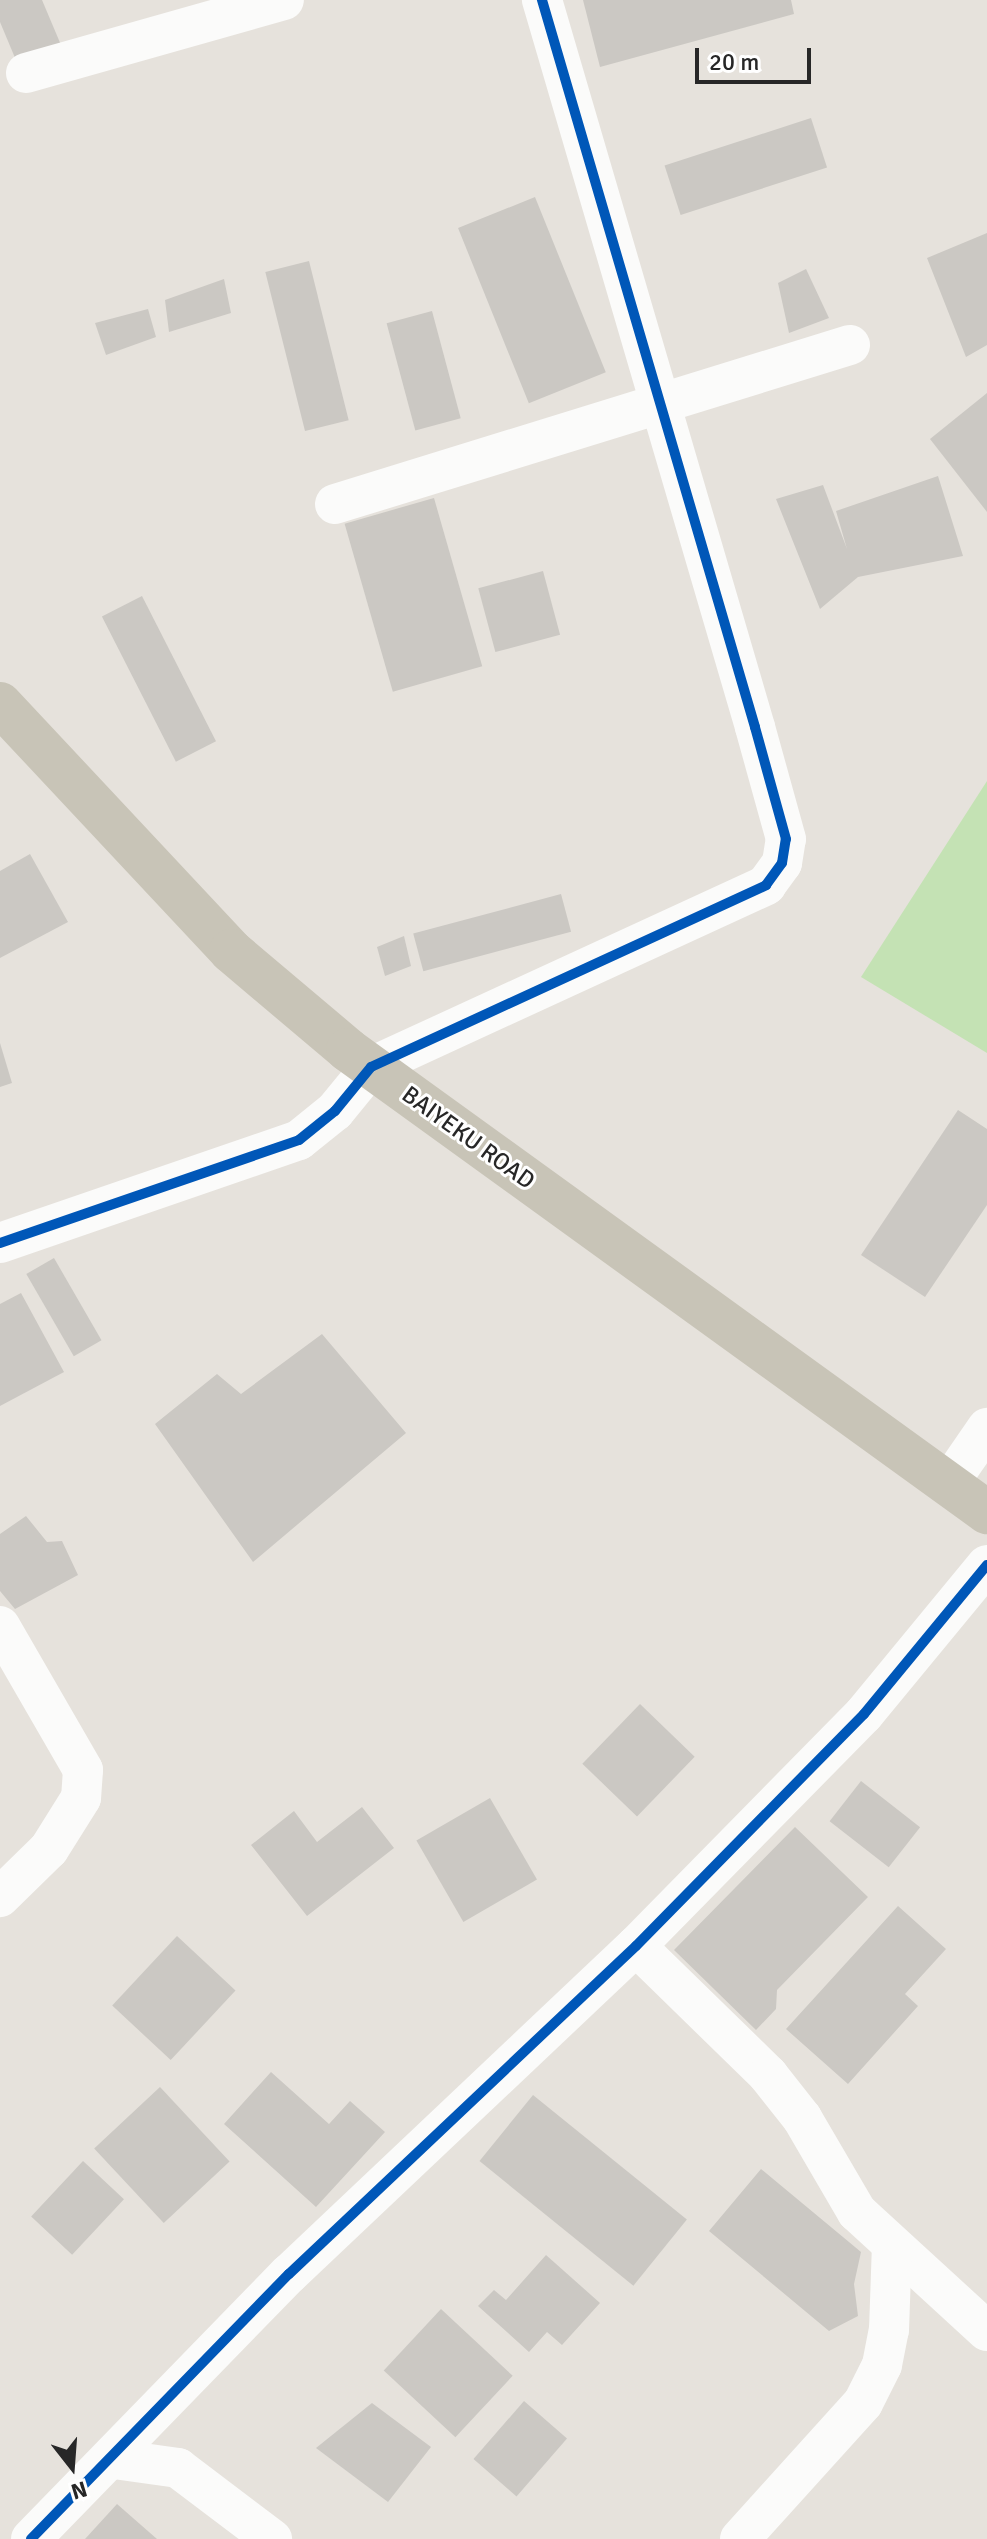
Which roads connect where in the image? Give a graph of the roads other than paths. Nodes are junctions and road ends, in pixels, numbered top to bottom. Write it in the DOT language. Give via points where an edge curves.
graph roads {
  1 [pos="284,0"];
  2 [pos="542,0"];
  3 [pos="26,73"];
  4 [pos="850,345"];
  5 [pos="660,406"];
  6 [pos="335,504"];
  7 [pos="0,704"];
  8 [pos="371,1067"];
  9 [pos="0,1243"];
  10 [pos="987,1428"];
  11 [pos="949,1483"];
  12 [pos="987,1512"];
  13 [pos="987,1565"];
  14 [pos="0,1626"];
  15 [pos="0,1897"];
  16 [pos="636,1946"];
  17 [pos="892,2245"];
  18 [pos="987,2331"];
  19 [pos="163,2405"];
  20 [pos="114,2459"];
  21 [pos="178,2468"];
  22 [pos="31,2539"];
  23 [pos="272,2539"];
  24 [pos="740,2539"];
  1 -- 3 [label="street"];
  2 -- 5 [label="street"];
  4 -- 5 [label="street"];
  5 -- 6 [label="street"];
  5 -- 8 [label="street" via="786,839 782,863 766,885"];
  7 -- 8 [label="main road, BAIYEKU ROAD" via="231,951"];
  8 -- 9 [label="street" via="335,1111 299,1140"];
  8 -- 11 [label="main road, BAIYEKU ROAD"];
  10 -- 11 [label="street"];
  11 -- 12 [label="main road, BAIYEKU ROAD"];
  13 -- 16 [label="street" via="864,1714"];
  14 -- 15 [label="street" via="83,1770 81,1798 49,1849"];
  16 -- 17 [label="street" via="768,2075 802,2118 857,2212"];
  16 -- 19 [label="street" via="289,2274"];
  17 -- 18 [label="street"];
  17 -- 24 [label="street" via="889,2330 882,2365 863,2403"];
  19 -- 20 [label="street"];
  19 -- 21 [label="street"];
  20 -- 21 [label="street"];
  20 -- 22 [label="street"];
  21 -- 23 [label="street"];
}
